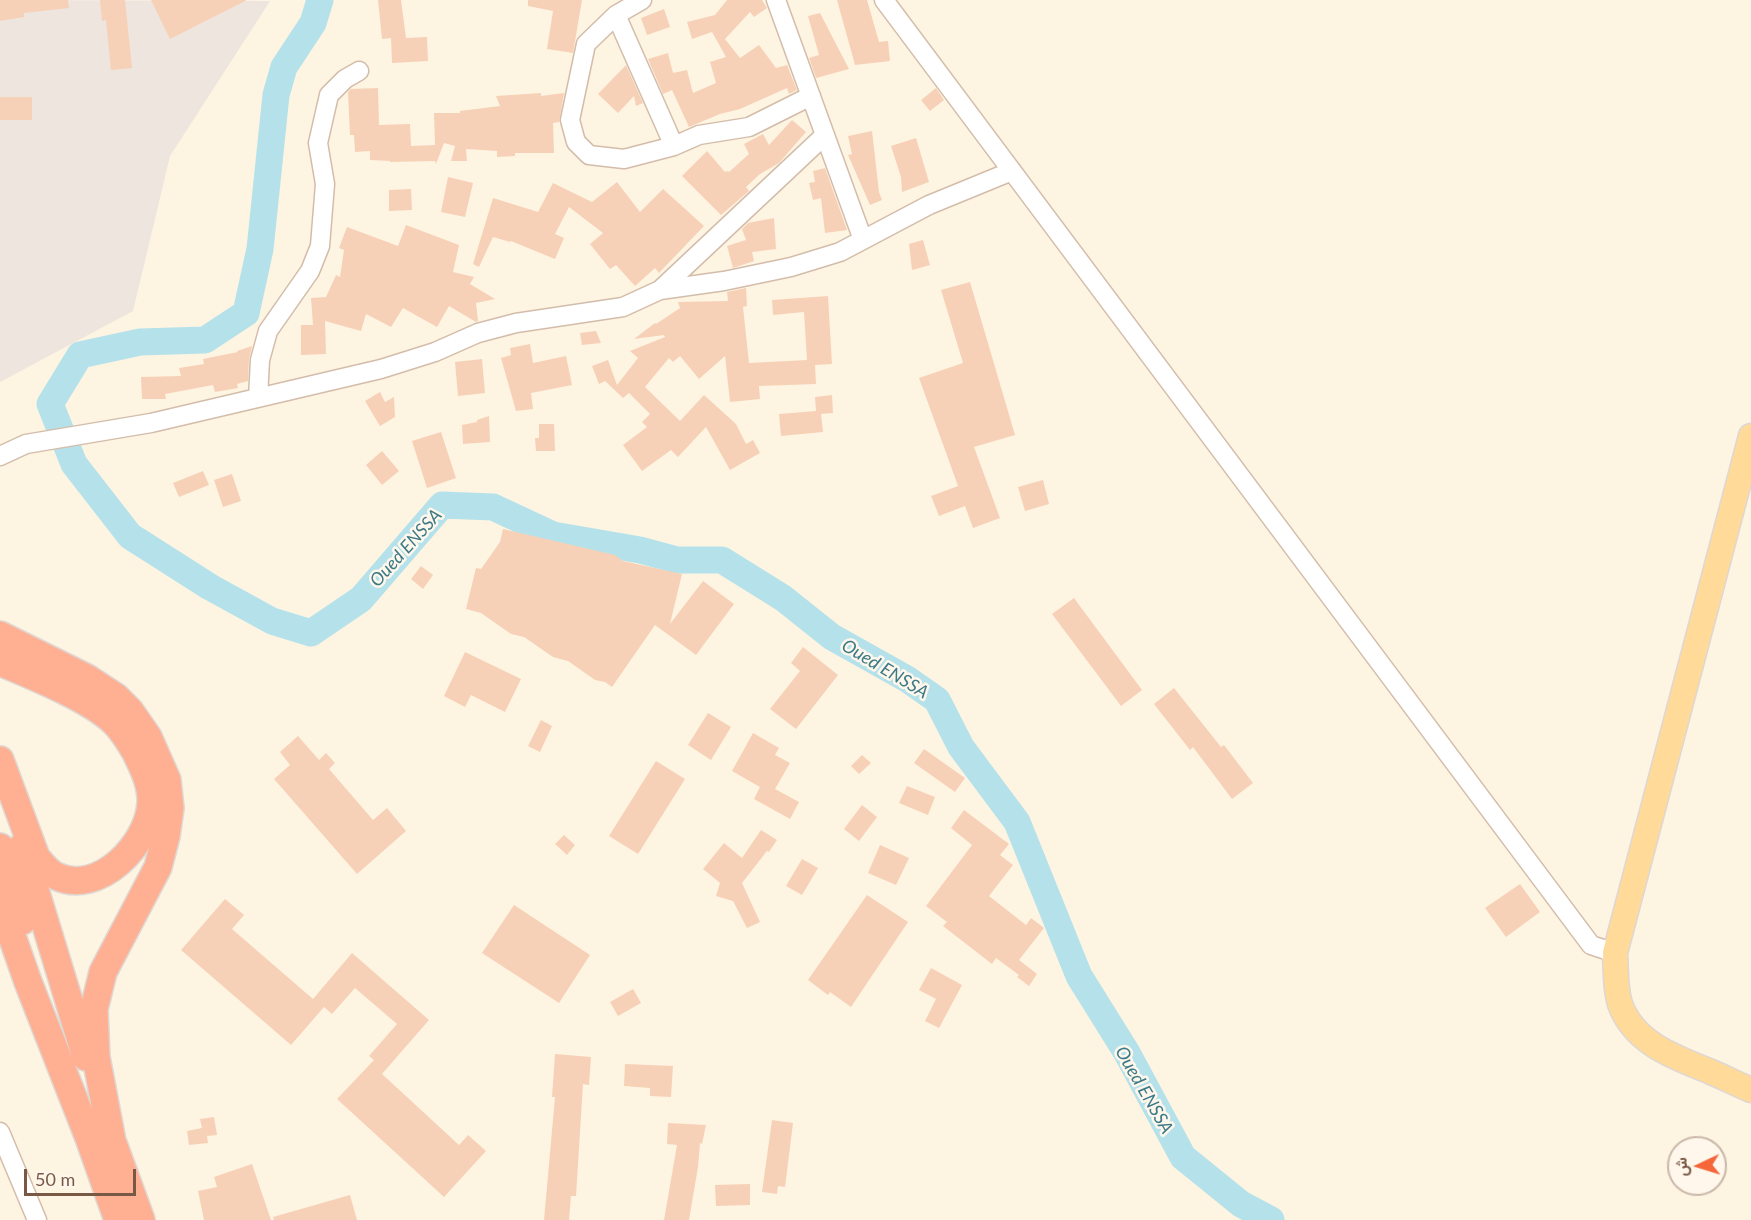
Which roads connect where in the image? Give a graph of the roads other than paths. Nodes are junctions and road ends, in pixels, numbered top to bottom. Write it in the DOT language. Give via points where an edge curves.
graph roads {
  1 [pos="642,0"];
  2 [pos="776,0"];
  3 [pos="884,0"];
  4 [pos="616,15"];
  5 [pos="359,71"];
  6 [pos="811,96"];
  7 [pos="825,135"];
  8 [pos="674,146"];
  9 [pos="1012,171"];
  10 [pos="863,240"];
  11 [pos="660,290"];
  12 [pos="258,398"];
  13 [pos="1751,436"];
  14 [pos="0,456"];
  15 [pos="2,649"];
  16 [pos="0,760"];
  17 [pos="0,771"];
  18 [pos="0,847"];
  19 [pos="0,902"];
  20 [pos="1616,953"];
  21 [pos="1751,1090"];
  22 [pos="0,1132"];
  23 [pos="100,1139"];
  24 [pos="37,1220"];
  25 [pos="117,1220"];
  26 [pos="141,1220"];
  1 -- 4 [label="street"];
  2 -- 6 [label="street"];
  3 -- 9 [label="street"];
  4 -- 8 [label="street"];
  4 -- 8 [label="street" via="586,44 570,120 576,142 589,155 624,159"];
  5 -- 12 [label="street" via="329,95 318,143 325,184 320,246 310,271 268,331 260,360"];
  6 -- 7 [label="street"];
  6 -- 8 [label="street" via="749,127 699,135"];
  7 -- 10 [label="street"];
  7 -- 11 [label="street"];
  9 -- 10 [label="street" via="929,205"];
  9 -- 20 [label="street" via="1591,945"];
  10 -- 11 [label="street" via="840,252 791,267"];
  11 -- 12 [label="street" via="623,307 516,323 381,369"];
  12 -- 14 [label="street" via="151,423 26,444"];
  13 -- 20 [label="main road"];
  15 -- 16 [label="highway" via="94,706 115,722 129,742 142,764 151,803 137,844 119,864 95,877 80,881 55,876 36,857"];
  15 -- 23 [label="highway" via="87,678 116,697 148,737 167,780 170,808 158,867 103,972 96,996"];
  17 -- 23 [label="highway"];
  18 -- 23 [label="highway"];
  19 -- 23 [label="highway" via="27,982"];
  20 -- 21 [label="main road" via="1620,1004 1632,1026 1650,1044 1674,1058"];
  22 -- 24 [label="street"];
  23 -- 25 [label="highway" via="106,1188"];
  23 -- 26 [label="highway"];
}
